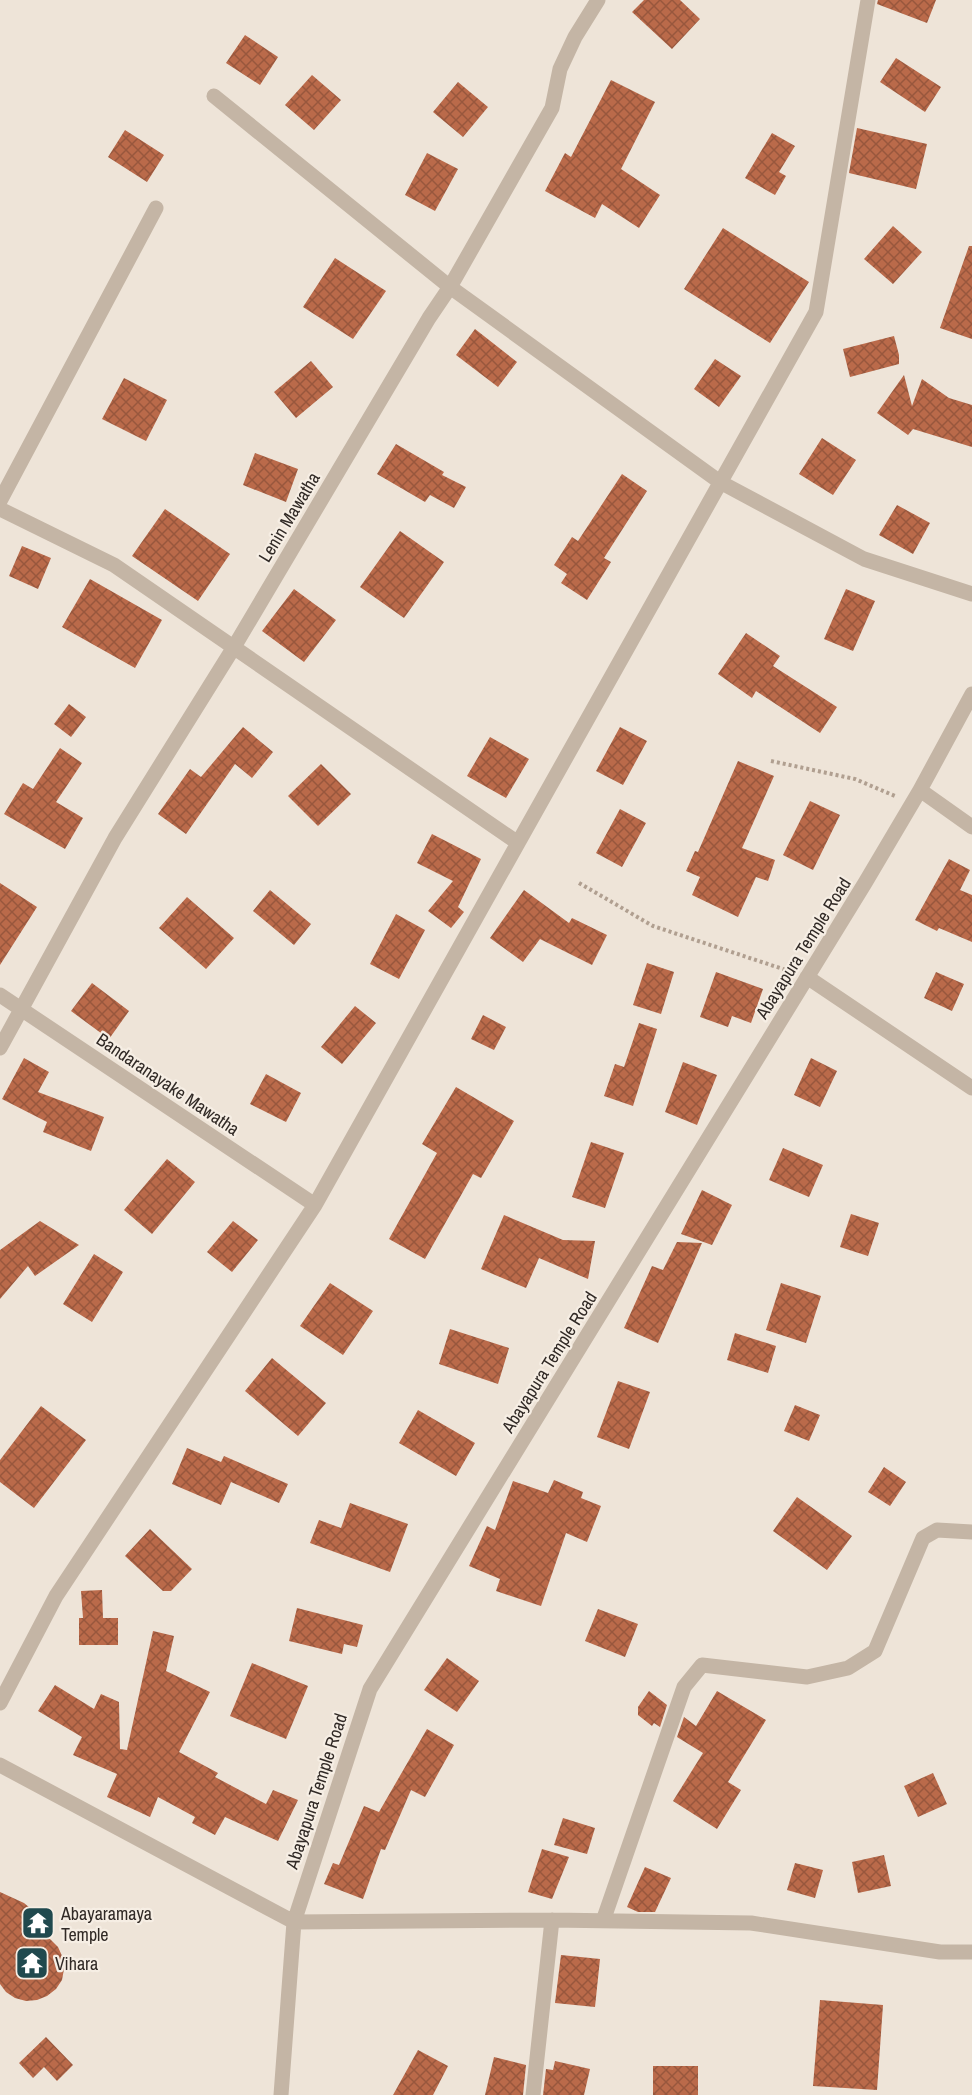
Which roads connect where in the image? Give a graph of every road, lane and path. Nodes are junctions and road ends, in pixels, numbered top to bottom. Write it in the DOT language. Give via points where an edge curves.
graph roads {
  1 [pos="598,0"];
  2 [pos="868,0"];
  3 [pos="214,96"];
  4 [pos="156,208"];
  5 [pos="450,287"];
  6 [pos="720,482"];
  7 [pos="0,501"];
  8 [pos="0,509"];
  9 [pos="972,594"];
  10 [pos="234,647"];
  11 [pos="972,694"];
  12 [pos="771,761"];
  13 [pos="916,797"];
  14 [pos="972,827"];
  15 [pos="518,843"];
  16 [pos="579,883"];
  17 [pos="807,977"];
  18 [pos="0,995"];
  19 [pos="20,1009"];
  20 [pos="0,1048"];
  21 [pos="972,1088"];
  22 [pos="315,1205"];
  23 [pos="972,1532"];
  24 [pos="0,1703"];
  25 [pos="0,1765"];
  26 [pos="552,1920"];
  27 [pos="603,1921"];
  28 [pos="294,1922"];
  29 [pos="972,1953"];
  30 [pos="281,2095"];
  31 [pos="533,2095"];
  1 -- 5 [label="street, Lenin Mawatha" via="560,69 552,108"];
  2 -- 6 [label="street" via="816,312"];
  3 -- 5 [label="street"];
  4 -- 7 [label="street"];
  5 -- 6 [label="street"];
  5 -- 10 [label="street, Lenin Mawatha"];
  6 -- 9 [label="street" via="864,560"];
  6 -- 15 [label="street"];
  8 -- 10 [label="street" via="114,565"];
  10 -- 15 [label="street"];
  10 -- 19 [label="street, Lenin Mawatha" via="115,838"];
  11 -- 13 [label="street, Abayapura Temple Road"];
  12 -- 13 [label="path" via="855,778"];
  13 -- 14 [label="street"];
  13 -- 17 [label="street, Abayapura Temple Road"];
  15 -- 22 [label="street"];
  16 -- 17 [label="path" via="654,926"];
  17 -- 21 [label="street"];
  17 -- 28 [label="street, Abayapura Temple Road" via="370,1689"];
  18 -- 19 [label="street, Bandaranayake Mawatha"];
  19 -- 20 [label="street, Lenin Mawatha"];
  19 -- 22 [label="street, Bandaranayake Mawatha"];
  22 -- 24 [label="street" via="56,1596"];
  23 -- 27 [label="street" via="937,1530 923,1538 875,1651 848,1668 807,1677 702,1665 684,1687"];
  25 -- 28 [label="street"];
  26 -- 27 [label="street"];
  26 -- 28 [label="street"];
  26 -- 31 [label="street"];
  27 -- 29 [label="street" via="752,1923 940,1953"];
  28 -- 30 [label="street, Abayapura Temple Road"];
}
